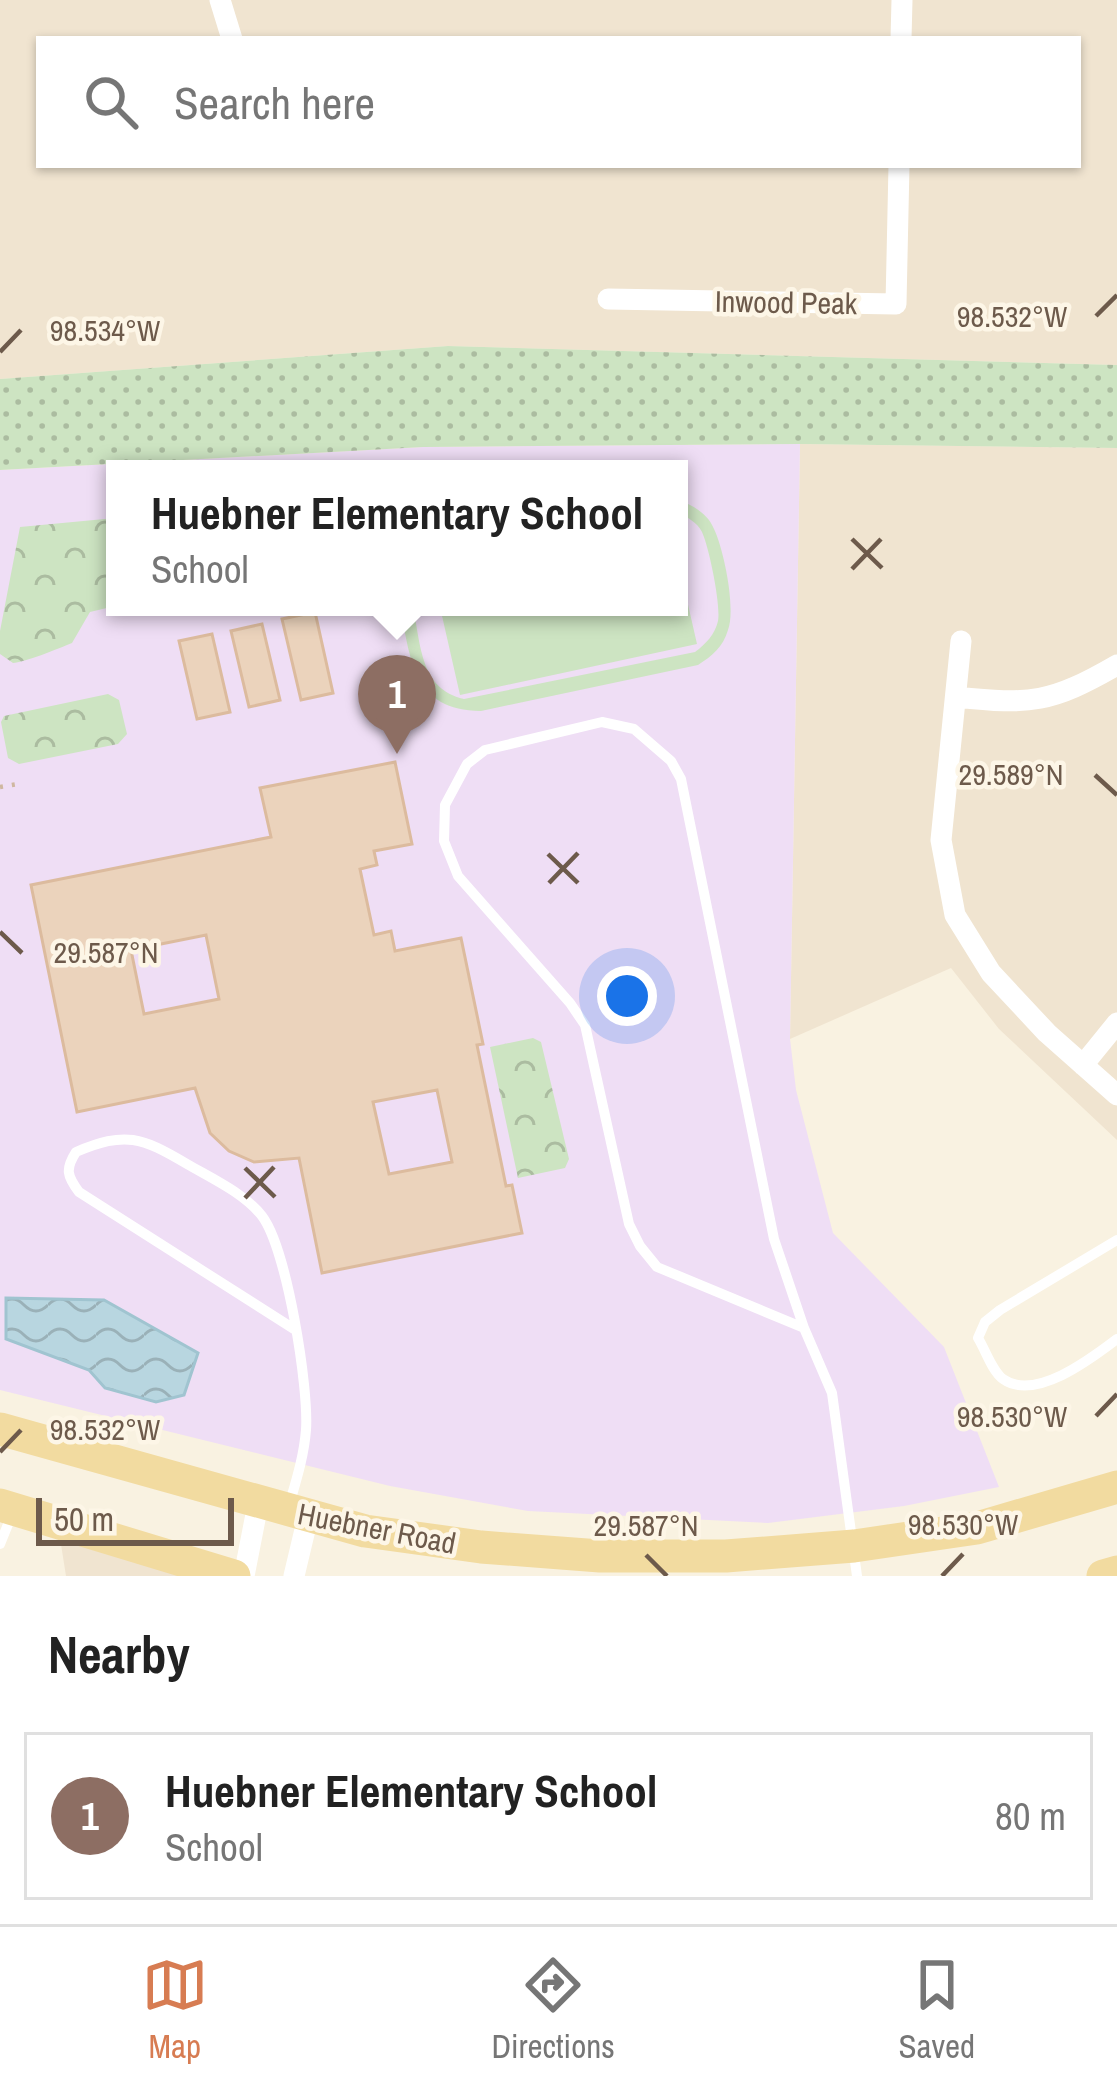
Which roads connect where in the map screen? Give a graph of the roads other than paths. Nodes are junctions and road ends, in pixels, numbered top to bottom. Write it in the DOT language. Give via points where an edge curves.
graph roads {
  1 [pos="220,0"];
  2 [pos="902,0"];
  3 [pos="231,36"];
  4 [pos="901,36"];
  5 [pos="899,168"];
  6 [pos="608,299"];
  7 [pos="961,641"];
  8 [pos="1117,665"];
  9 [pos="956,697"];
  10 [pos="1117,1023"];
  11 [pos="1083,1065"];
  12 [pos="1117,1095"];
  13 [pos="1117,1240"];
  14 [pos="804,1328"];
  15 [pos="294,1329"];
  16 [pos="1117,1339"];
  17 [pos="0,1430"];
  18 [pos="1117,1487"];
  19 [pos="7,1507"];
  20 [pos="284,1511"];
  21 [pos="0,1544"];
  22 [pos="855,1561"];
  23 [pos="1117,1572"];
  24 [pos="234,1576"];
  25 [pos="244,1576"];
  26 [pos="294,1576"];
  27 [pos="1103,1576"];
  1 -- 3 [label="street"];
  2 -- 4 [label="street"];
  5 -- 6 [label="street, Inwood Peak" via="896,304"];
  7 -- 9 [label="street"];
  8 -- 9 [label="street" via="1036,702"];
  9 -- 11 [label="street" via="941,840 956,915 991,974"];
  10 -- 11 [label="street"];
  11 -- 12 [label="street"];
  13 -- 16 [label="lane" via="1000,1310 978,1338 998,1376 1014,1385 1077,1369"];
  14 -- 14 [label="lane" via="774,1239 681,778 634,729 602,722 485,750 467,764 445,806 444,841 458,876 585,1025 628,1224 640,1246 657,1267"];
  14 -- 22 [label="lane" via="832,1394"];
  15 -- 15 [label="lane" via="278,1249 261,1215 230,1189 148,1141 125,1137 76,1152 67,1166 79,1192"];
  15 -- 20 [label="lane" via="306,1430"];
  17 -- 20 [label="main road, Huebner Road"];
  18 -- 22 [label="main road, Huebner Road"];
  19 -- 21 [label="lane"];
  19 -- 24 [label="main road"];
  20 -- 22 [label="main road, Huebner Road" via="481,1547"];
  20 -- 25 [label="street"];
  20 -- 26 [label="street"];
  23 -- 27 [label="main road"];
}
